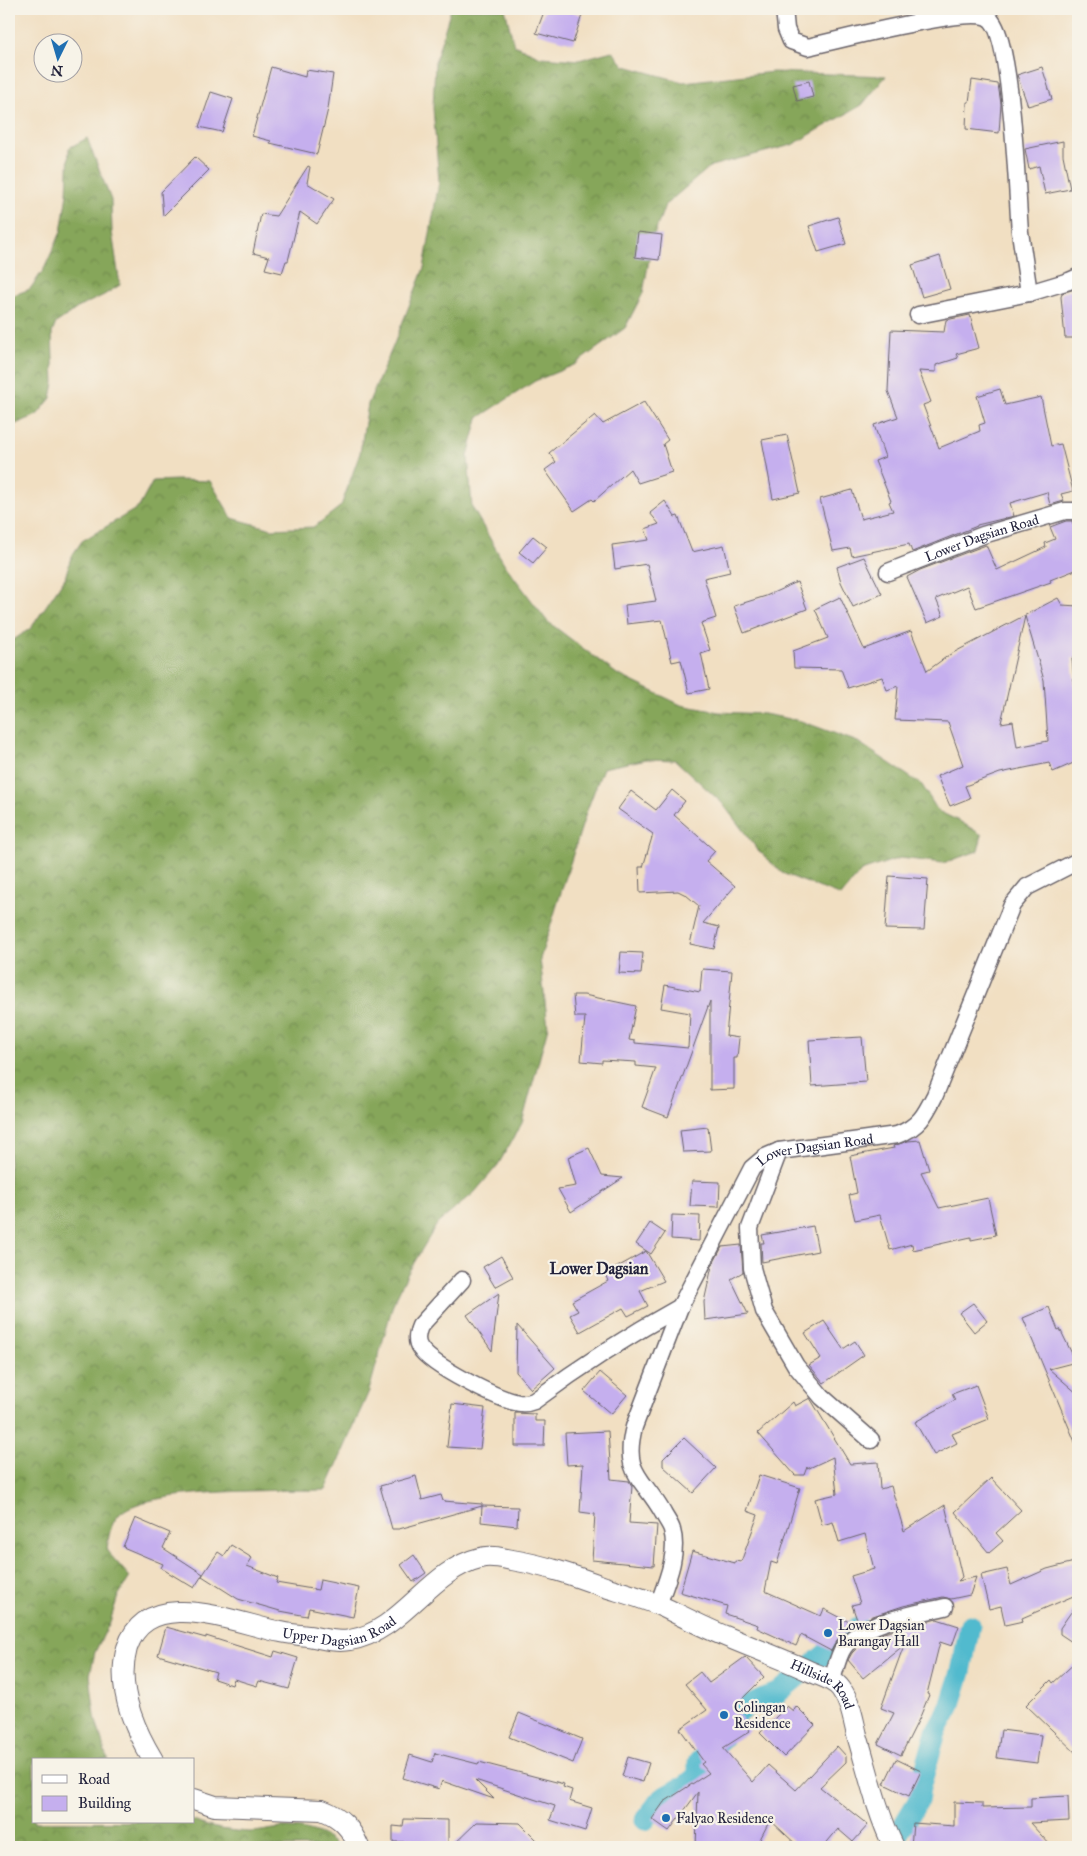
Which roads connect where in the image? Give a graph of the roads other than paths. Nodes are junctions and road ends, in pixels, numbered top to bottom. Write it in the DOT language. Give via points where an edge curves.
graph roads {
  1 [pos="784,9"];
  2 [pos="1078,277"];
  3 [pos="1029,292"];
  4 [pos="918,315"];
  5 [pos="1078,511"];
  6 [pos="888,572"];
  7 [pos="1078,861"];
  8 [pos="779,1151"];
  9 [pos="462,1280"];
  10 [pos="680,1307"];
  11 [pos="871,1440"];
  12 [pos="658,1605"];
  13 [pos="945,1607"];
  14 [pos="832,1680"];
  15 [pos="152,1758"];
  16 [pos="195,1799"];
  17 [pos="359,1847"];
  18 [pos="894,1847"];
  1 -- 3 [label="street" via="786,29 792,41 808,47 940,18 977,15 985,16 994,24 1001,42 1010,90 1020,232"];
  2 -- 3 [label="street"];
  3 -- 4 [label="street"];
  5 -- 6 [label="street, Lower Dagsian Road" via="1065,511 983,535"];
  7 -- 8 [label="street, Lower Dagsian Road" via="1027,887 1012,905 935,1095 920,1121 897,1135"];
  8 -- 10 [label="street, Lower Dagsian Road" via="752,1168"];
  8 -- 11 [label="street" via="750,1228 752,1268 764,1311 796,1366 822,1397"];
  9 -- 10 [label="street" via="420,1326 417,1342 431,1360 486,1390 519,1403 534,1401 600,1355"];
  10 -- 12 [label="street, Lower Dagsian Road" via="630,1443 633,1471 657,1502 672,1530 674,1546 670,1570"];
  12 -- 14 [label="street, Hillside Road"];
  12 -- 15 [label="street, Upper Dagsian Road" via="544,1566 484,1557 454,1568 397,1616 366,1637 349,1641 280,1632 218,1616 180,1612 160,1614 144,1622 130,1639 125,1657 124,1677 130,1712"];
  13 -- 14 [label="street" via="909,1615 860,1633 843,1648"];
  14 -- 18 [label="street, Hillside Road" via="851,1707 878,1805"];
  16 -- 17 [label="street" via="215,1806 322,1810 344,1822"];
}
